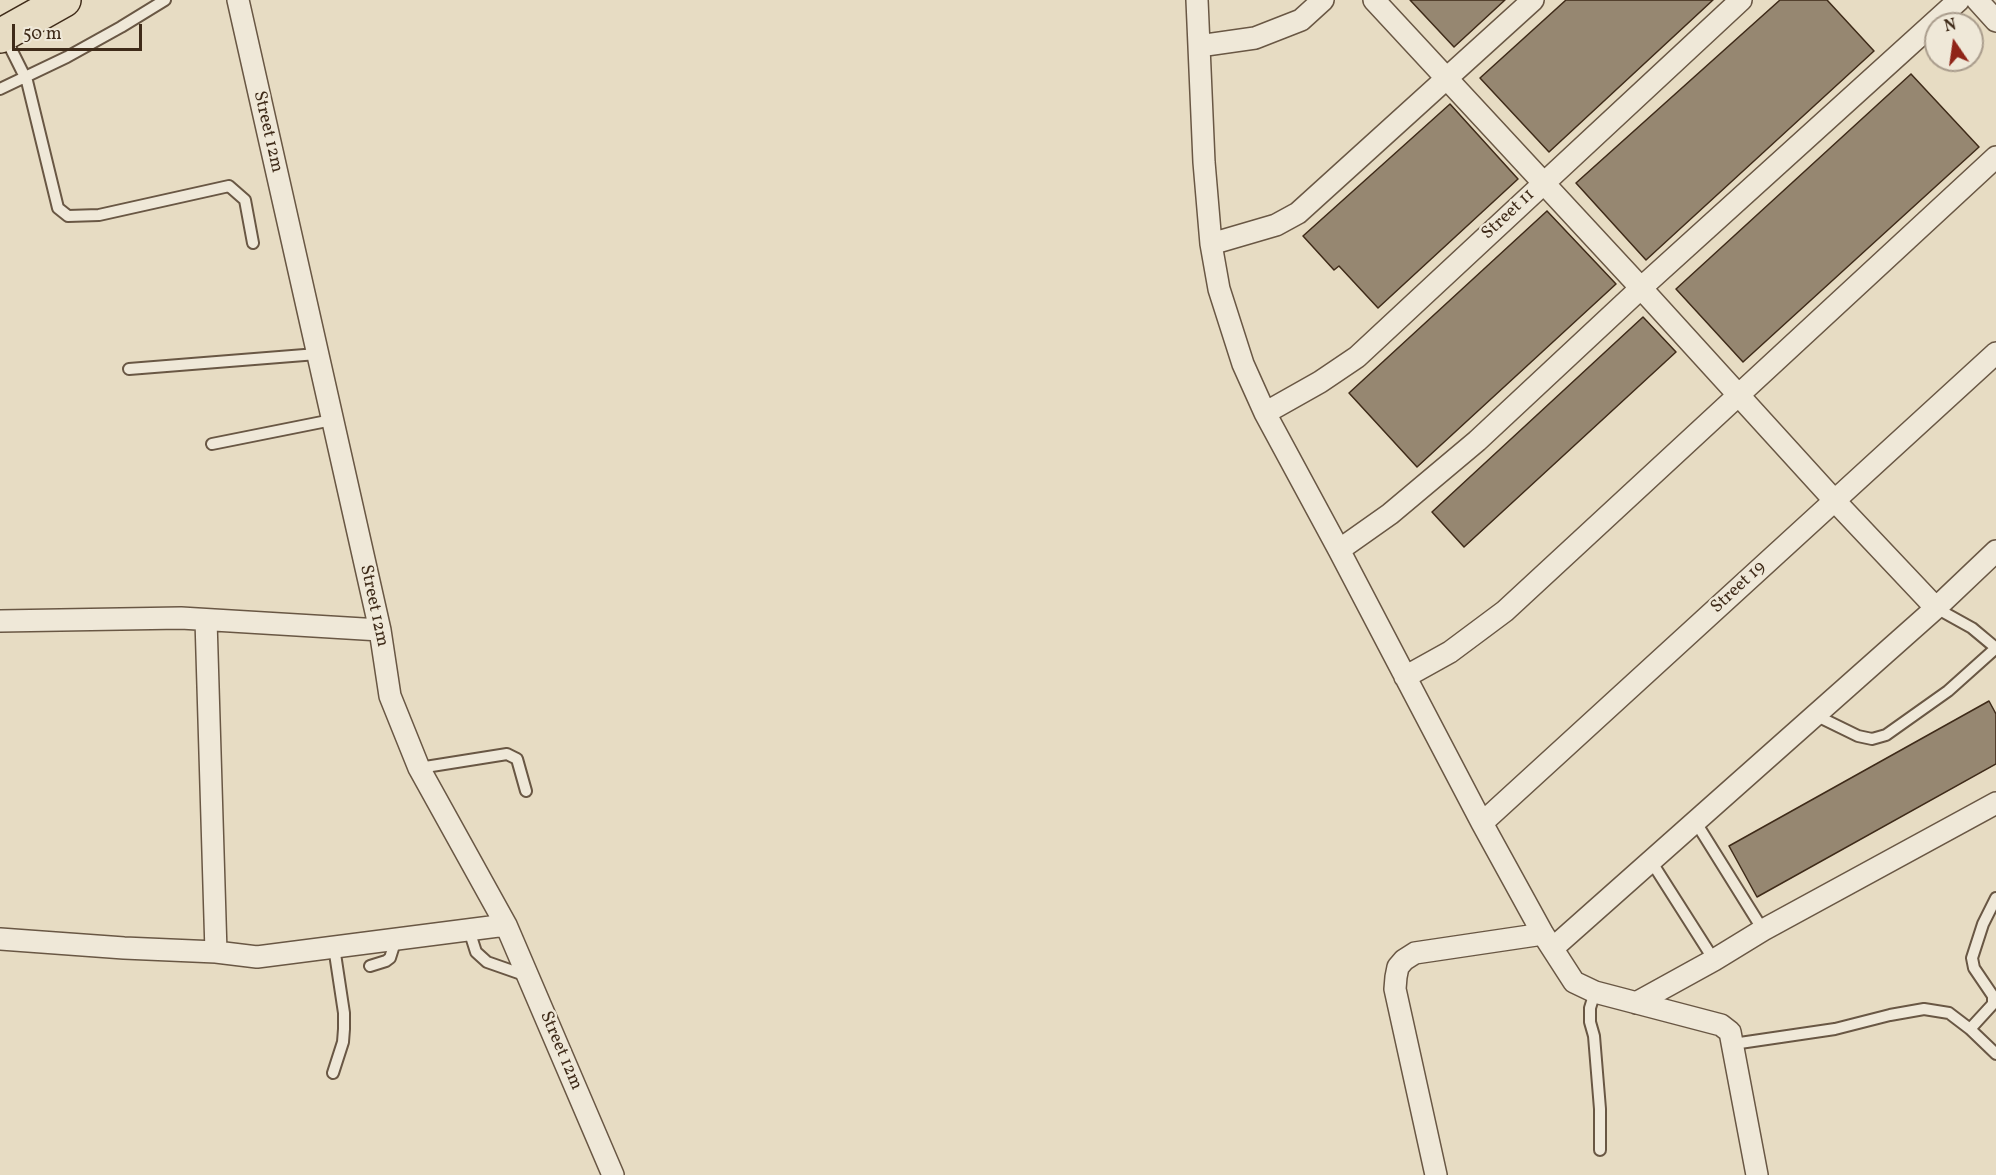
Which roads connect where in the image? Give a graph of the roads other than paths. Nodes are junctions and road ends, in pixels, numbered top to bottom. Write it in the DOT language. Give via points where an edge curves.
graph roads {
  1 [pos="64,0"];
  2 [pos="165,0"];
  3 [pos="238,0"];
  4 [pos="1197,0"];
  5 [pos="1323,0"];
  6 [pos="1374,0"];
  7 [pos="1533,0"];
  8 [pos="1741,0"];
  9 [pos="1959,0"];
  10 [pos="1977,0"];
  11 [pos="1996,21"];
  12 [pos="2,35"];
  13 [pos="1199,46"];
  14 [pos="26,77"];
  15 [pos="1446,78"];
  16 [pos="0,89"];
  17 [pos="1996,157"];
  18 [pos="1543,184"];
  19 [pos="253,243"];
  20 [pos="1211,244"];
  21 [pos="1641,288"];
  22 [pos="1996,353"];
  23 [pos="317,354"];
  24 [pos="129,369"];
  25 [pos="1737,395"];
  26 [pos="1265,413"];
  27 [pos="332,420"];
  28 [pos="212,444"];
  29 [pos="1834,501"];
  30 [pos="1339,550"];
  31 [pos="1992,559"];
  32 [pos="1936,608"];
  33 [pos="206,620"];
  34 [pos="0,621"];
  35 [pos="380,630"];
  36 [pos="1996,648"];
  37 [pos="1405,677"];
  38 [pos="1815,715"];
  39 [pos="419,768"];
  40 [pos="526,791"];
  41 [pos="1996,803"];
  42 [pos="1695,821"];
  43 [pos="1482,823"];
  44 [pos="1651,861"];
  45 [pos="1996,898"];
  46 [pos="506,925"];
  47 [pos="470,930"];
  48 [pos="1763,930"];
  49 [pos="0,939"];
  50 [pos="396,939"];
  51 [pos="1548,941"];
  52 [pos="334,947"];
  53 [pos="216,952"];
  54 [pos="1714,960"];
  55 [pos="370,966"];
  56 [pos="528,976"];
  57 [pos="1595,992"];
  58 [pos="1636,1003"];
  59 [pos="1970,1029"];
  60 [pos="1733,1044"];
  61 [pos="1996,1054"];
  62 [pos="333,1074"];
  63 [pos="1600,1150"];
  64 [pos="613,1175"];
  65 [pos="1436,1175"];
  66 [pos="1757,1175"];
  1 -- 12 [label="highway"];
  2 -- 14 [label="lane"];
  3 -- 23 [label="street, Street 12m"];
  4 -- 13 [label="street"];
  5 -- 13 [label="street" via="1301,20 1255,38"];
  6 -- 15 [label="street"];
  7 -- 15 [label="street"];
  8 -- 18 [label="street, Street 11"];
  9 -- 21 [label="street"];
  10 -- 11 [label="street"];
  12 -- 14 [label="lane"];
  13 -- 20 [label="street"];
  14 -- 16 [label="lane"];
  14 -- 19 [label="lane" via="58,208 68,216 99,215 229,186 244,200"];
  15 -- 18 [label="street"];
  15 -- 20 [label="street" via="1298,213 1276,225"];
  17 -- 25 [label="street"];
  18 -- 21 [label="street"];
  18 -- 26 [label="street, Street 11" via="1356,357"];
  20 -- 26 [label="street" via="1243,364"];
  21 -- 25 [label="street"];
  21 -- 30 [label="street" via="1477,441 1390,514"];
  22 -- 29 [label="street, Street 19"];
  23 -- 24 [label="lane"];
  23 -- 27 [label="street, Street 12m"];
  25 -- 29 [label="street"];
  25 -- 37 [label="street" via="1505,611 1450,652"];
  26 -- 30 [label="street"];
  27 -- 28 [label="lane"];
  27 -- 35 [label="street, Street 12m"];
  29 -- 32 [label="street"];
  29 -- 43 [label="street, Street 19"];
  30 -- 37 [label="street"];
  31 -- 32 [label="street"];
  32 -- 36 [label="lane" via="1972,628"];
  32 -- 38 [label="street"];
  33 -- 34 [label="street"];
  33 -- 35 [label="street"];
  33 -- 53 [label="street"];
  35 -- 39 [label="street, Street 12m" via="390,696"];
  36 -- 38 [label="lane" via="1948,691 1886,735 1872,739 1858,736"];
  37 -- 43 [label="street"];
  38 -- 42 [label="street"];
  39 -- 40 [label="lane" via="507,754 517,759"];
  39 -- 46 [label="street, Street 12m"];
  41 -- 48 [label="street"];
  42 -- 44 [label="street"];
  42 -- 48 [label="lane"];
  43 -- 51 [label="street"];
  44 -- 51 [label="street"];
  44 -- 54 [label="lane"];
  45 -- 59 [label="lane" via="1972,958 1974,968 1993,996 1993,1004"];
  46 -- 47 [label="street"];
  46 -- 56 [label="street, Street 12m"];
  47 -- 50 [label="street"];
  47 -- 56 [label="lane" via="476,952 487,962"];
  48 -- 54 [label="street"];
  49 -- 53 [label="street"];
  50 -- 52 [label="street"];
  50 -- 55 [label="lane" via="390,958"];
  51 -- 57 [label="street" via="1574,982"];
  51 -- 65 [label="street" via="1415,953 1398,967 1395,990"];
  52 -- 53 [label="street" via="257,957"];
  52 -- 62 [label="lane" via="344,1021"];
  54 -- 58 [label="street"];
  56 -- 64 [label="street, Street 12m"];
  57 -- 58 [label="street"];
  57 -- 63 [label="lane" via="1590,1022 1600,1109"];
  58 -- 60 [label="street" via="1721,1025 1730,1032"];
  59 -- 60 [label="lane" via="1949,1013 1924,1009 1835,1029"];
  59 -- 61 [label="lane"];
  60 -- 66 [label="street"];
}
